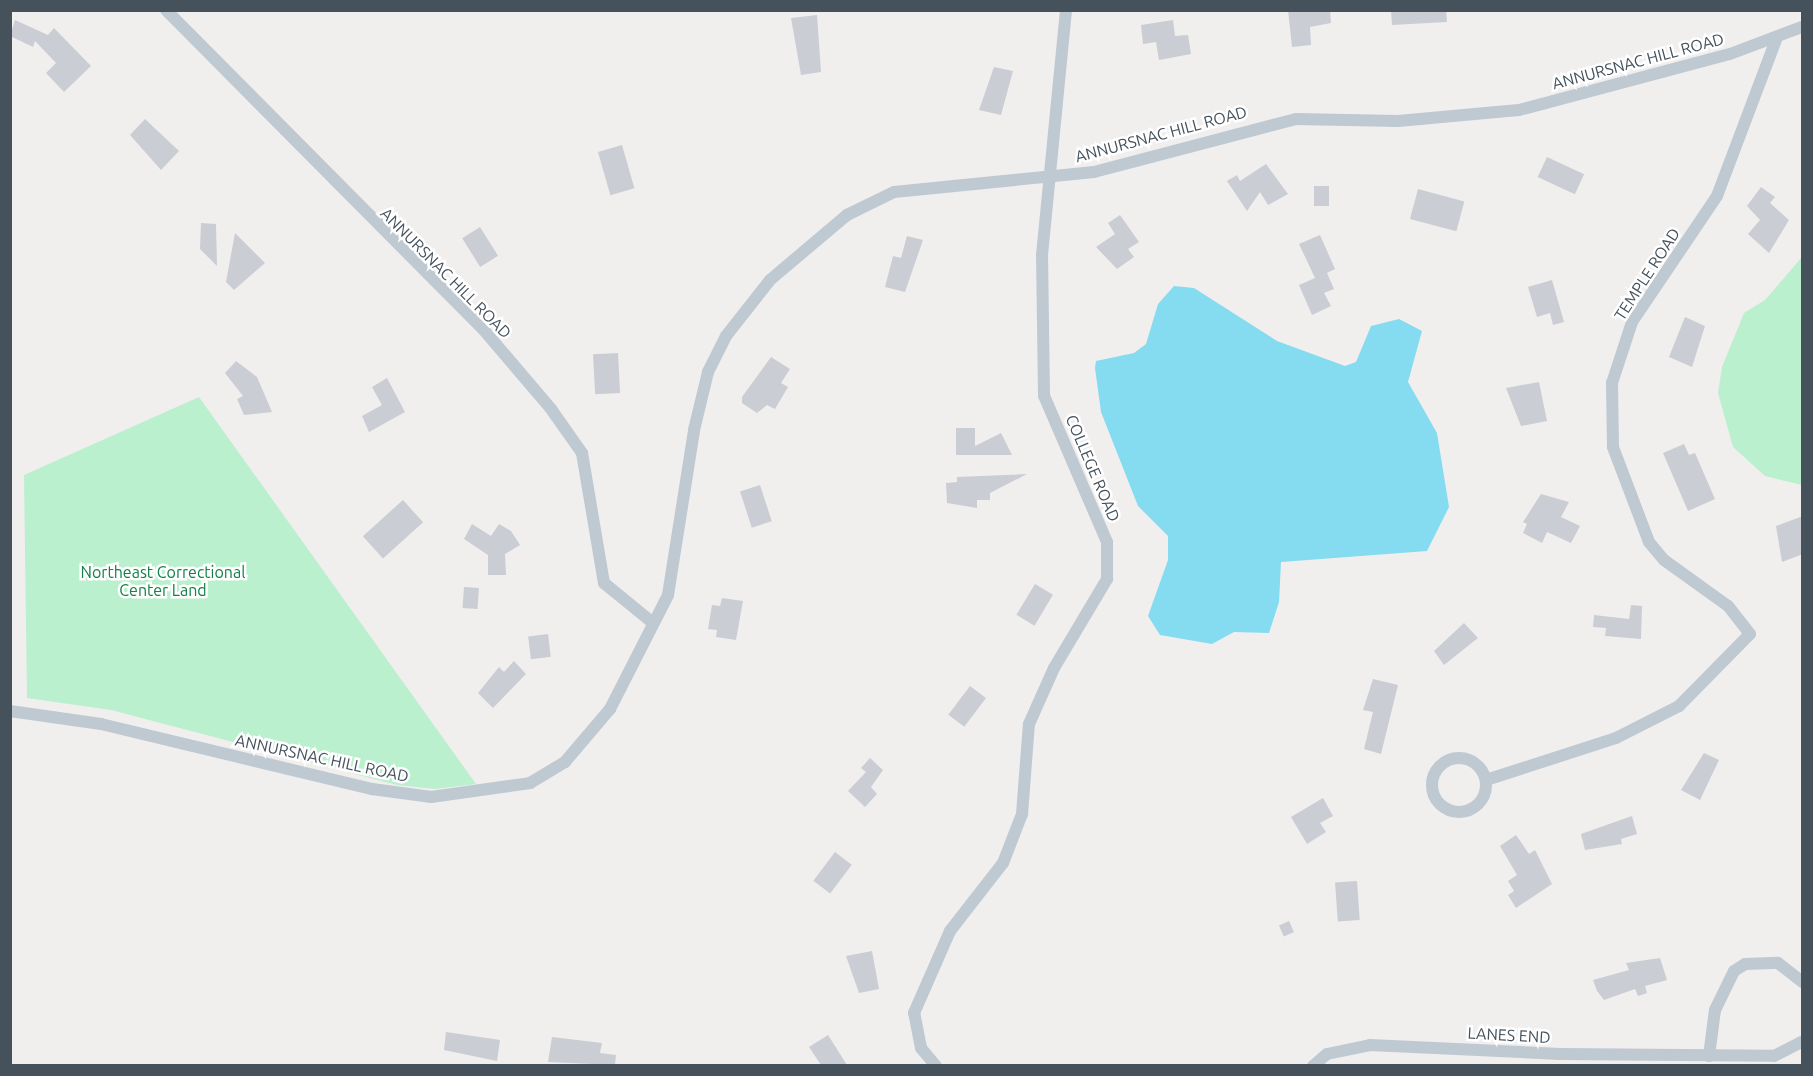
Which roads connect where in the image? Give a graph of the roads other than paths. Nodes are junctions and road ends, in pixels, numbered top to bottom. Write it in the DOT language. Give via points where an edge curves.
graph roads {
  1 [pos="166,10"];
  2 [pos="1066,10"];
  3 [pos="1803,27"];
  4 [pos="1778,37"];
  5 [pos="1048,177"];
  6 [pos="653,623"];
  7 [pos="10,711"];
  8 [pos="1486,780"];
  9 [pos="1803,982"];
  10 [pos="1803,1042"];
  11 [pos="1709,1056"];
  12 [pos="936,1065"];
  13 [pos="1312,1065"];
  1 -- 6 [label="street, ANNURSNAC HILL ROAD" via="483,329 551,409 582,453 604,583"];
  2 -- 5 [label="street, COLLEGE ROAD" via="1066,49"];
  3 -- 4 [label="street, ANNURSNAC HILL ROAD"];
  4 -- 5 [label="street, ANNURSNAC HILL ROAD" via="1519,110 1377,122 1296,119 1094,172"];
  4 -- 8 [label="street, TEMPLE ROAD" via="1717,196 1632,322 1612,383 1613,447 1649,542 1664,560 1728,606 1750,634 1679,706 1616,738"];
  5 -- 6 [label="street, ANNURSNAC HILL ROAD" via="894,192 847,215 770,280 726,336 708,372 680,499 670,586"];
  5 -- 12 [label="street, COLLEGE ROAD" via="1041,255 1044,396 1107,542 1107,579 1054,668 1029,724 1022,814 1003,863 950,931 914,1013 921,1048"];
  6 -- 7 [label="street, ANNURSNAC HILL ROAD" via="610,709 566,762 530,783 479,793 431,797 372,789 101,724"];
  8 -- 8 [label="street" via="1470,760 1453,759 1433,775 1432,793 1440,806 1462,813 1483,798"];
  9 -- 11 [label="street" via="1778,963 1745,964 1734,971 1715,1010"];
  10 -- 11 [label="street, LANES END" via="1774,1056"];
  11 -- 13 [label="street, LANES END" via="1370,1045 1327,1054"];
}
